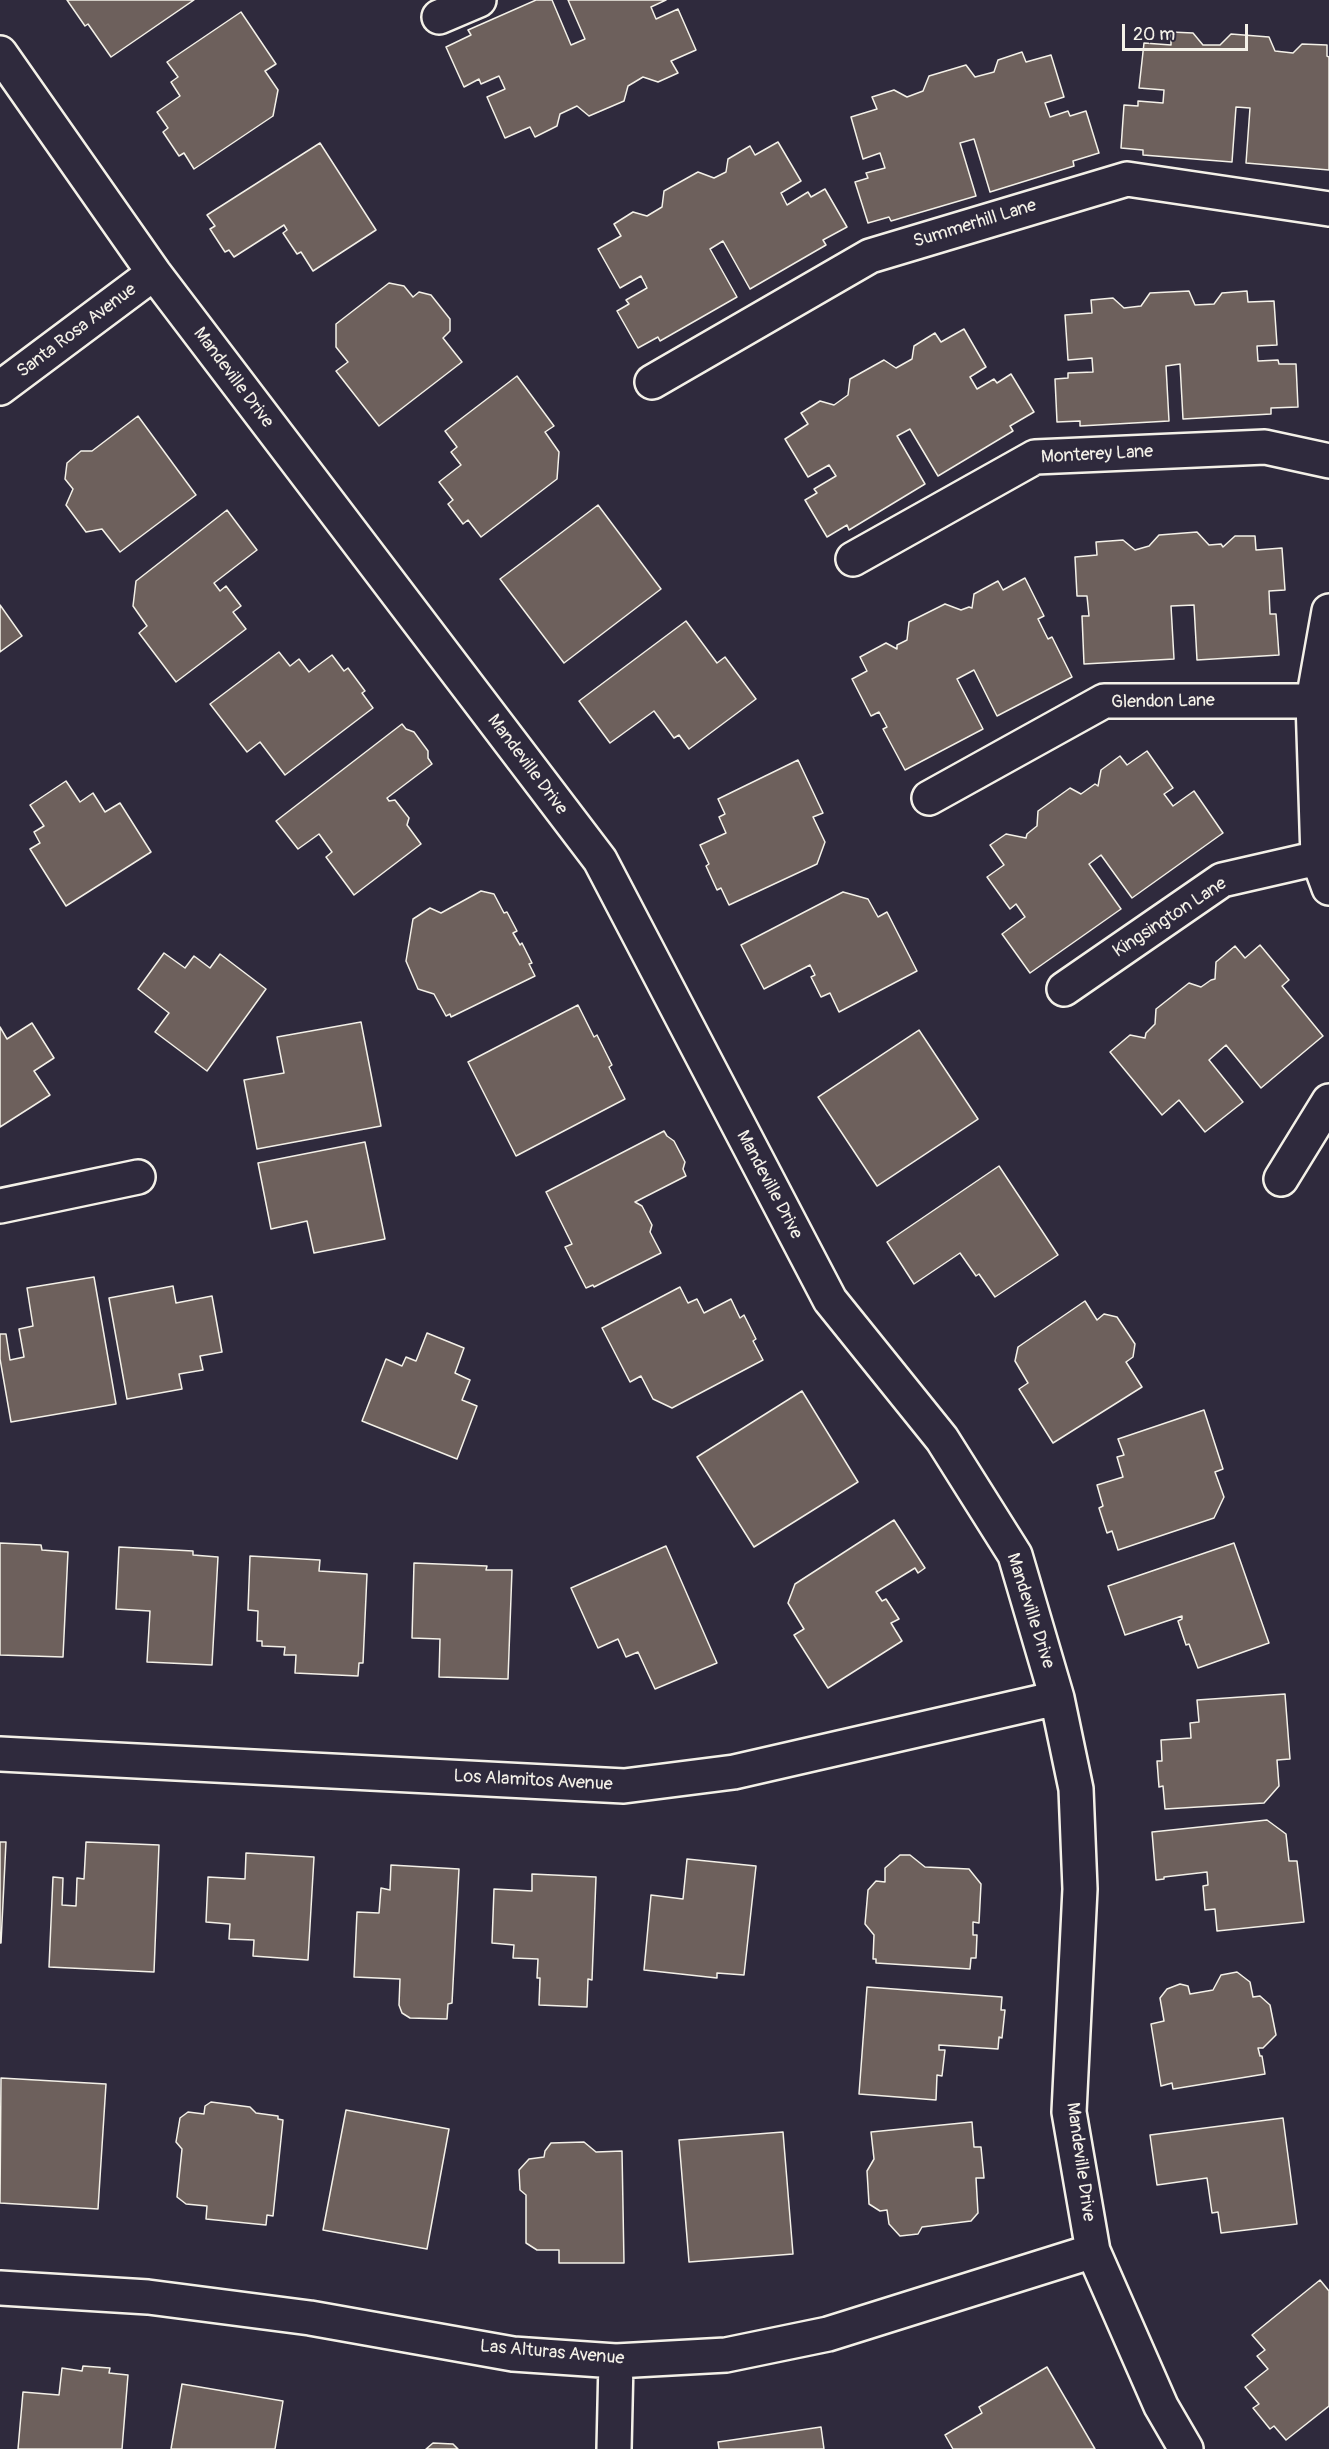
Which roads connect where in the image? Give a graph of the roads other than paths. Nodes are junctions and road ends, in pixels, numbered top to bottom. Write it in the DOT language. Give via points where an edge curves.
graph roads {
  1 [pos="479,0"];
  2 [pos="439,17"];
  3 [pos="0,53"];
  4 [pos="1329,209"];
  5 [pos="154,273"];
  6 [pos="652,382"];
  7 [pos="0,388"];
  8 [pos="1329,460"];
  9 [pos="853,559"];
  10 [pos="1329,611"];
  11 [pos="1313,701"];
  12 [pos="929,798"];
  13 [pos="1324,873"];
  14 [pos="1064,989"];
  15 [pos="1329,1101"];
  16 [pos="138,1177"];
  17 [pos="1281,1179"];
  18 [pos="0,1206"];
  19 [pos="1058,1698"];
  20 [pos="0,1754"];
  21 [pos="1094,2251"];
  22 [pos="0,2288"];
  23 [pos="616,2361"];
  24 [pos="614,2449"];
  25 [pos="1186,2449"];
  1 -- 2 [label="street"];
  3 -- 5 [label="street, Mandeville Drive"];
  4 -- 6 [label="street, Summerhill Lane" via="1127,179 870,256"];
  5 -- 7 [label="street, Santa Rosa Avenue"];
  5 -- 19 [label="street, Mandeville Drive" via="600,860 830,1300 942,1439 1015,1555"];
  8 -- 9 [label="street, Monterey Lane" via="1265,447 1035,457"];
  10 -- 11 [label="street"];
  11 -- 12 [label="street, Glendon Lane" via="1104,701"];
  11 -- 13 [label="street"];
  13 -- 14 [label="street, Kingsington Lane" via="1222,880"];
  15 -- 17 [label="street"];
  16 -- 18 [label="street"];
  19 -- 20 [label="street, Los Alamitos Avenue" via="734,1772 624,1786"];
  19 -- 21 [label="street, Mandeville Drive" via="1076,1789 1080,1889 1069,2112"];
  21 -- 23 [label="street, Las Alturas Avenue" via="828,2334 726,2355"];
  21 -- 25 [label="street, Mandeville Drive" via="1161,2406"];
  22 -- 23 [label="street, Las Alturas Avenue" via="148,2297 310,2318 513,2354"];
  23 -- 24 [label="street"];
}
